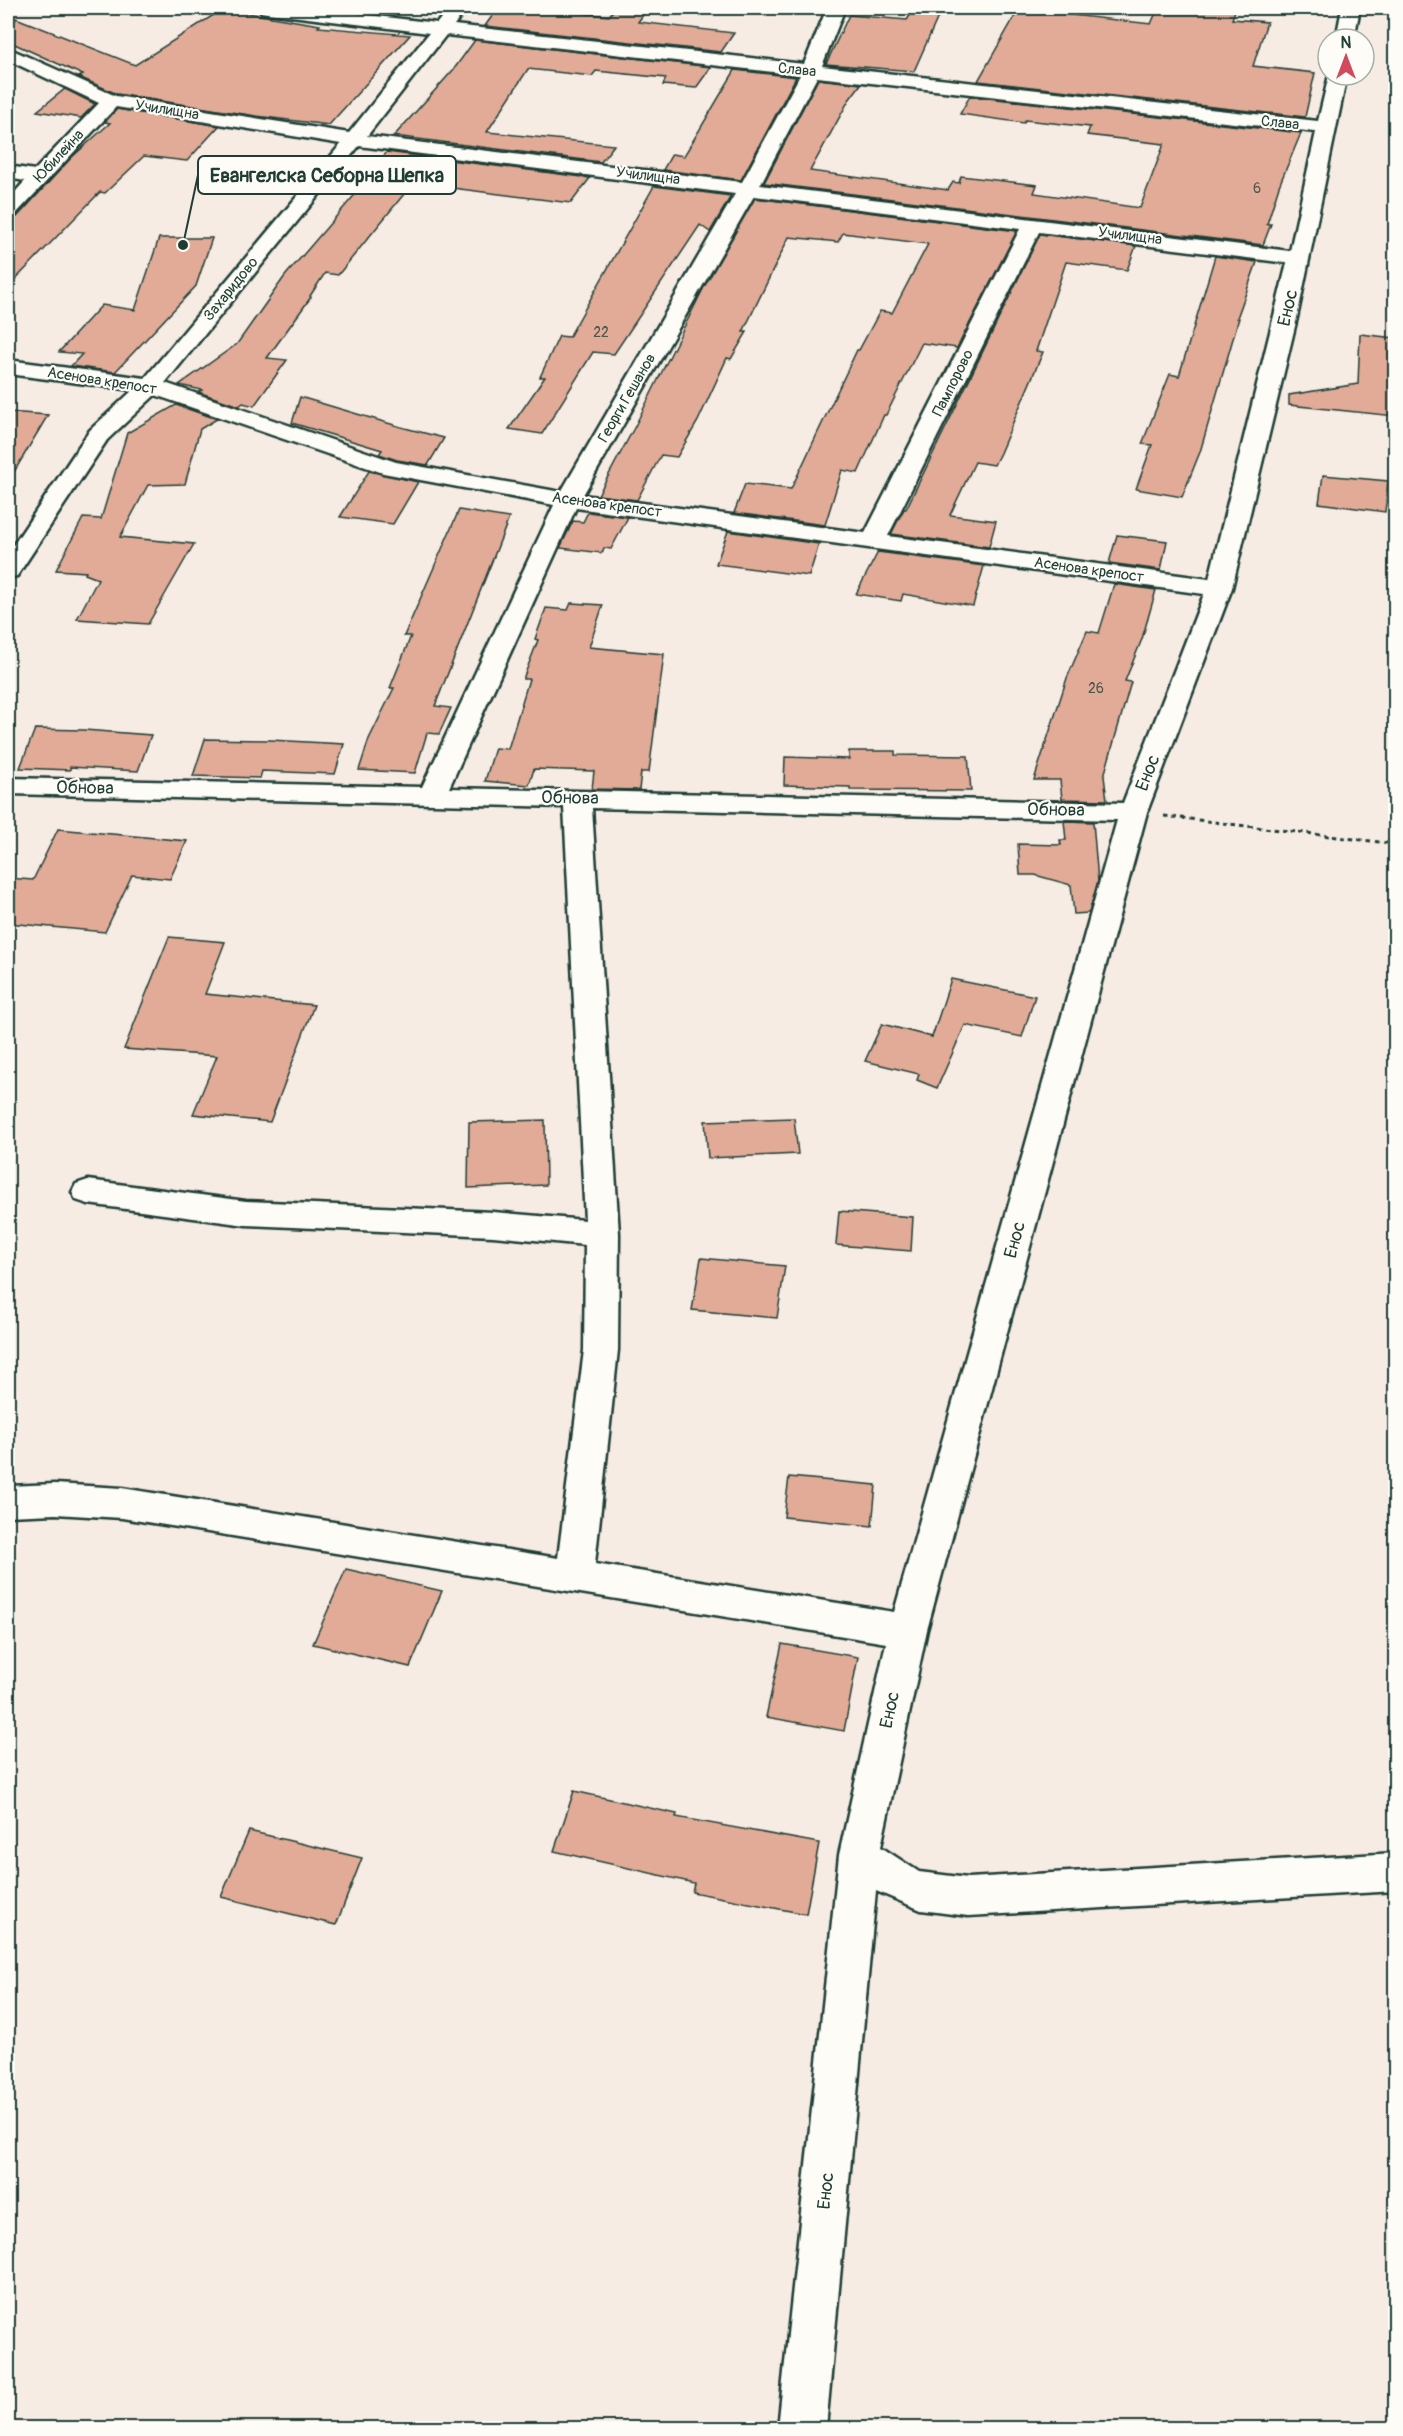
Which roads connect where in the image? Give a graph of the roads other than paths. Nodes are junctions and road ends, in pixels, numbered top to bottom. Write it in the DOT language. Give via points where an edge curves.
graph roads {
  1 [pos="267,8"];
  2 [pos="459,8"];
  3 [pos="836,8"];
  4 [pos="1351,8"];
  5 [pos="1347,27"];
  6 [pos="439,29"];
  7 [pos="8,52"];
  8 [pos="811,71"];
  9 [pos="1336,87"];
  10 [pos="111,101"];
  11 [pos="1328,128"];
  12 [pos="354,140"];
  13 [pos="8,172"];
  14 [pos="40,177"];
  15 [pos="748,189"];
  16 [pos="8,211"];
  17 [pos="1033,224"];
  18 [pos="1299,258"];
  19 [pos="8,367"];
  20 [pos="151,386"];
  21 [pos="568,500"];
  22 [pos="873,541"];
  23 [pos="8,571"];
  24 [pos="1219,588"];
  25 [pos="8,786"];
  26 [pos="432,795"];
  27 [pos="577,798"];
  28 [pos="1133,812"];
  29 [pos="88,1192"];
  30 [pos="602,1234"];
  31 [pos="8,1501"];
  32 [pos="575,1576"];
  33 [pos="908,1630"];
  34 [pos="859,1855"];
  35 [pos="1395,1872"];
  36 [pos="802,2428"];
  1 -- 6 [label="street, Слава"];
  2 -- 6 [label="street, Захаридово"];
  3 -- 8 [label="street, Георги Гешанов"];
  4 -- 5 [label="street"];
  6 -- 8 [label="street, Слава"];
  6 -- 12 [label="street, Захаридово"];
  7 -- 10 [label="street, Училищна"];
  8 -- 11 [label="street, Слава"];
  8 -- 15 [label="street, Георги Гешанов"];
  9 -- 11 [label="street, Енос"];
  10 -- 12 [label="street, Училищна"];
  10 -- 14 [label="street, Юбилейна"];
  11 -- 18 [label="street, Енос"];
  12 -- 15 [label="street, Училищна"];
  12 -- 20 [label="street, Захаридово"];
  13 -- 14 [label="street"];
  14 -- 16 [label="street, Юбилейна"];
  15 -- 17 [label="street, Училищна"];
  15 -- 21 [label="street, Георги Гешанов"];
  17 -- 18 [label="street, Училищна"];
  17 -- 22 [label="street, Пампорово"];
  18 -- 24 [label="street, Енос"];
  19 -- 20 [label="street, Асенова крепост"];
  20 -- 21 [label="street, Асенова крепост" via="391,468"];
  20 -- 23 [label="street, Захаридово" via="98,435"];
  21 -- 22 [label="street, Асенова крепост"];
  21 -- 26 [label="street, Георги Гешанов"];
  22 -- 24 [label="street, Асенова крепост"];
  24 -- 28 [label="street, Енос"];
  25 -- 26 [label="street, Обнова"];
  26 -- 27 [label="street, Обнова"];
  27 -- 28 [label="street, Обнова"];
  27 -- 30 [label="street"];
  28 -- 33 [label="street, Енос"];
  29 -- 30 [label="street" via="246,1213 493,1224"];
  30 -- 32 [label="street" via="601,1350"];
  31 -- 32 [label="street" via="122,1503"];
  32 -- 33 [label="street"];
  33 -- 34 [label="street, Енос"];
  34 -- 35 [label="street" via="896,1882 932,1895 968,1897"];
  34 -- 36 [label="street, Енос"];
}
